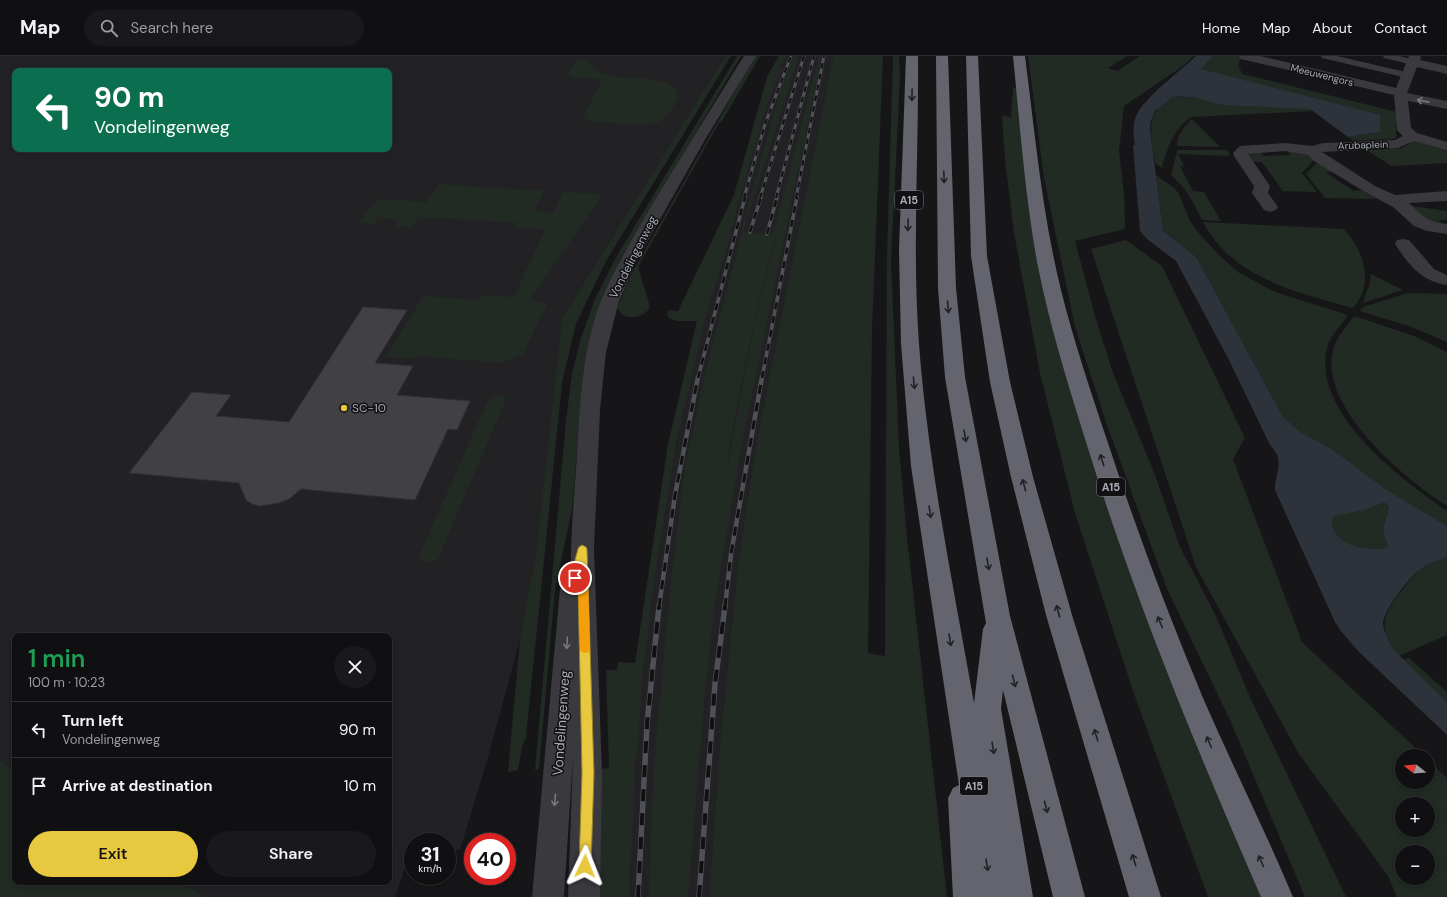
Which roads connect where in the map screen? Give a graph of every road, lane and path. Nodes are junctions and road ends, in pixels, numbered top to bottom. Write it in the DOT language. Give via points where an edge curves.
graph roads {
  1 [pos="912,56"];
  2 [pos="942,56"];
  3 [pos="972,56"];
  4 [pos="1019,56"];
  5 [pos="1245,56"];
  6 [pos="1324,56"];
  7 [pos="1387,56"];
  8 [pos="748,57"];
  9 [pos="1414,59"];
  10 [pos="1290,61"];
  11 [pos="1447,70"];
  12 [pos="1407,75"];
  13 [pos="1400,95"];
  14 [pos="1447,106"];
  15 [pos="1412,136"];
  16 [pos="1447,146"];
  17 [pos="1313,151"];
  18 [pos="1447,196"];
  19 [pos="1394,200"];
  20 [pos="1270,207"];
  21 [pos="1447,229"];
  22 [pos="1404,244"];
  23 [pos="1447,280"];
  24 [pos="582,549"];
  25 [pos="997,616"];
  26 [pos="956,675"];
  27 [pos="548,897"];
  28 [pos="584,897"];
  29 [pos="969,897"];
  30 [pos="992,897"];
  31 [pos="1017,897"];
  32 [pos="1070,897"];
  33 [pos="1145,897"];
  34 [pos="1277,897"];
  1 -- 26 [label="highway, A15, one-way" via="907,250 910,344 922,466"];
  2 -- 25 [label="highway, A15, one-way" via="947,288 955,377"];
  33 -- 3 [label="highway, one-way" via="1059,615 1000,382 979,256"];
  34 -- 4 [label="highway, A15, one-way" via="1204,733 1148,591 1076,378 1046,259 1033,184"];
  5 -- 10 [label="street, Meeuwengors"];
  6 -- 12 [label="street"];
  7 -- 9 [label="street"];
  8 -- 24 [label="street, Vondelingenweg" via="641,237 610,301 596,352"];
  9 -- 11 [label="street"];
  9 -- 12 [label="street"];
  10 -- 13 [label="street, Meeuwengors"];
  12 -- 13 [label="street"];
  14 -- 13 [label="street, Meeuwengors, one-way"];
  13 -- 15 [label="street" via="1404,130"];
  15 -- 16 [label="street"];
  15 -- 17 [label="street, Arubaplein" via="1398,144 1323,147"];
  17 -- 19 [label="street, Arubaplein" via="1319,158 1370,189"];
  17 -- 20 [label="street, Arubaplein" via="1286,147 1245,149 1240,152 1262,186 1260,193"];
  18 -- 19 [label="street"];
  19 -- 21 [label="street" via="1420,223"];
  22 -- 23 [label="street" via="1429,274 1437,279"];
  24 -- 27 [label="street, Vondelingenweg, one-way" via="571,593"];
  24 -- 28 [label="street, Vondelingenweg" via="588,773"];
  25 -- 31 [label="highway, A15, one-way" via="987,709"];
  25 -- 32 [label="highway, A15, one-way"];
  26 -- 29 [label="highway, A15"];
  26 -- 30 [label="highway, A15, one-way"];
}
